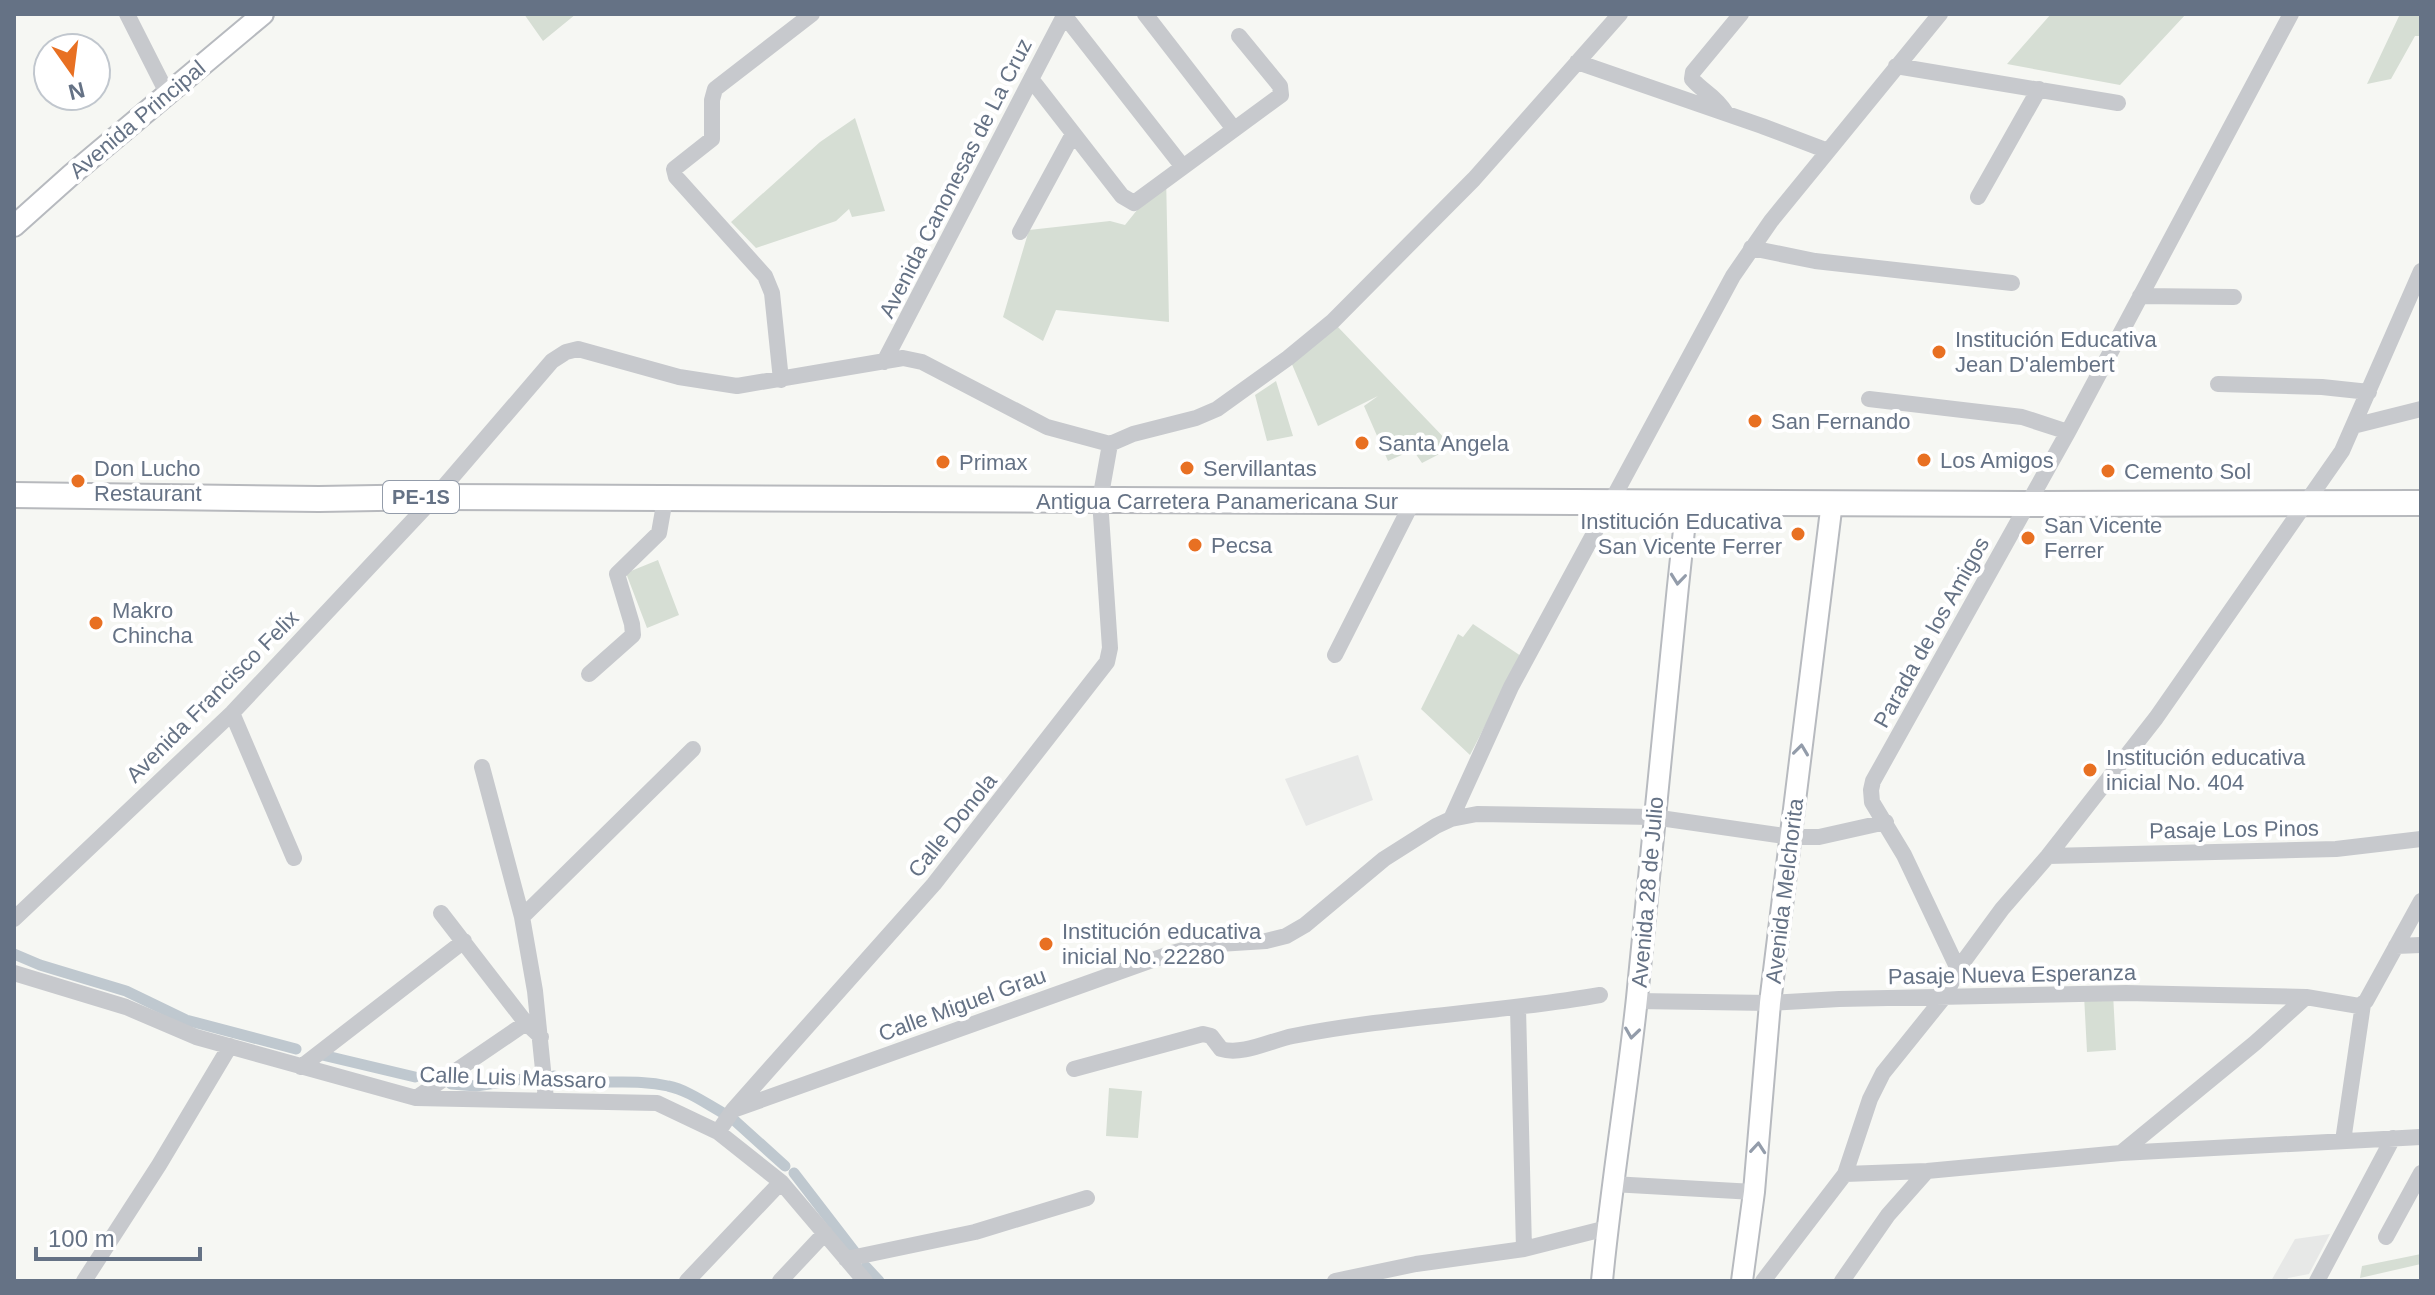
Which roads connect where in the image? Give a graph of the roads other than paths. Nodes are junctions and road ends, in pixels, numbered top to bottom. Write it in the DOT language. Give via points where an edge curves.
graph roads {
  1 [pos="127,14"];
  2 [pos="263,14"];
  3 [pos="812,14"];
  4 [pos="1064,14"];
  5 [pos="1145,14"];
  6 [pos="1620,14"];
  7 [pos="1741,14"];
  8 [pos="1940,14"];
  9 [pos="2291,14"];
  10 [pos="1239,36"];
  11 [pos="1577,62"];
  12 [pos="1896,66"];
  13 [pos="1031,79"];
  14 [pos="2039,89"];
  15 [pos="167,93"];
  16 [pos="2118,103"];
  17 [pos="1726,113"];
  18 [pos="1234,129"];
  19 [pos="1073,134"];
  20 [pos="1828,151"];
  21 [pos="1183,167"];
  22 [pos="1978,197"];
  23 [pos="14,226"];
  24 [pos="1020,232"];
  25 [pos="1751,248"];
  26 [pos="2421,271"];
  27 [pos="2012,283"];
  28 [pos="2140,296"];
  29 [pos="2234,297"];
  30 [pos="884,362"];
  31 [pos="781,380"];
  32 [pos="2218,384"];
  33 [pos="2369,392"];
  34 [pos="1869,399"];
  35 [pos="2421,409"];
  36 [pos="2353,426"];
  37 [pos="2068,432"];
  38 [pos="1110,444"];
  39 [pos="14,495"];
  40 [pos="435,497"];
  41 [pos="665,499"];
  42 [pos="1100,500"];
  43 [pos="1413,501"];
  44 [pos="1612,502"];
  45 [pos="1687,502"];
  46 [pos="1832,502"];
  47 [pos="2421,503"];
  48 [pos="2027,504"];
  49 [pos="2304,505"];
  50 [pos="1335,655"];
  51 [pos="589,674"];
  52 [pos="232,713"];
  53 [pos="693,749"];
  54 [pos="482,767"];
  55 [pos="1653,817"];
  56 [pos="1451,819"];
  57 [pos="1886,822"];
  58 [pos="1791,837"];
  59 [pos="2421,839"];
  60 [pos="2048,856"];
  61 [pos="294,858"];
  62 [pos="2421,901"];
  63 [pos="441,913"];
  64 [pos="522,917"];
  65 [pos="14,919"];
  66 [pos="464,941"];
  67 [pos="2421,945"];
  68 [pos="2396,946"];
  69 [pos="1958,969"];
  70 [pos="14,973"];
  71 [pos="1600,995"];
  72 [pos="1945,996"];
  73 [pos="2306,997"];
  74 [pos="1637,1001"];
  75 [pos="1770,1003"];
  76 [pos="2363,1004"];
  77 [pos="1518,1008"];
  78 [pos="526,1023"];
  79 [pos="541,1037"];
  80 [pos="230,1046"];
  81 [pos="301,1067"];
  82 [pos="1074,1069"];
  83 [pos="416,1098"];
  84 [pos="546,1099"];
  85 [pos="733,1110"];
  86 [pos="718,1132"];
  87 [pos="2421,1137"];
  88 [pos="2393,1138"];
  89 [pos="2343,1141"];
  90 [pos="2121,1153"];
  91 [pos="1927,1171"];
  92 [pos="2421,1173"];
  93 [pos="1845,1174"];
  94 [pos="781,1182"];
  95 [pos="1612,1184"];
  96 [pos="1754,1192"];
  97 [pos="1087,1198"];
  98 [pos="1607,1228"];
  99 [pos="825,1233"];
  100 [pos="2386,1237"];
  101 [pos="1524,1249"];
  102 [pos="846,1259"];
  103 [pos="84,1281"];
  104 [pos="687,1281"];
  105 [pos="780,1281"];
  106 [pos="865,1281"];
  107 [pos="1335,1281"];
  108 [pos="1602,1281"];
  109 [pos="1742,1281"];
  110 [pos="1763,1281"];
  111 [pos="1842,1281"];
  112 [pos="2317,1281"];
  1 -- 15 [label="street"];
  2 -- 15 [label="main road, Avenida Principal"];
  3 -- 31 [label="street" via="715,89 712,139 674,169 765,276 772,293"];
  4 -- 13 [label="street, Avenida Canonesas de La Cruz"];
  4 -- 21 [label="street"];
  5 -- 18 [label="street"];
  6 -- 11 [label="street"];
  7 -- 17 [label="street" via="1693,72 1695,83"];
  8 -- 12 [label="street"];
  9 -- 28 [label="street, Parada de los Amigos"];
  10 -- 18 [label="street" via="1283,92"];
  11 -- 17 [label="street"];
  11 -- 38 [label="street" via="1474,179 1333,321 1288,358 1217,409"];
  12 -- 14 [label="street"];
  12 -- 20 [label="street"];
  13 -- 19 [label="street"];
  13 -- 30 [label="street, Avenida Canonesas de La Cruz"];
  14 -- 16 [label="street"];
  14 -- 22 [label="street"];
  15 -- 23 [label="main road, Avenida Principal"];
  17 -- 20 [label="street"];
  18 -- 21 [label="street"];
  19 -- 21 [label="street" via="1129,202 1138,201"];
  19 -- 24 [label="street"];
  20 -- 25 [label="street"];
  25 -- 27 [label="street" via="1815,261"];
  25 -- 44 [label="street"];
  26 -- 33 [label="street"];
  28 -- 29 [label="street"];
  28 -- 37 [label="street, Parada de los Amigos"];
  30 -- 31 [label="street"];
  30 -- 38 [label="street" via="922,362 1047,427"];
  31 -- 40 [label="street, Avenida Francisco Felix" via="737,386 679,377 578,349 566,352 552,361"];
  32 -- 33 [label="street"];
  33 -- 36 [label="street"];
  34 -- 37 [label="street" via="2022,417"];
  35 -- 36 [label="street"];
  36 -- 49 [label="street"];
  37 -- 48 [label="street, Parada de los Amigos"];
  38 -- 42 [label="street, Calle Donola"];
  39 -- 40 [label="highway, Antigua Carretera Panamericana Sur / PE-1S"];
  40 -- 41 [label="highway, Antigua Carretera Panamericana Sur / PE-1S"];
  40 -- 52 [label="street, Avenida Francisco Felix"];
  41 -- 42 [label="highway, Antigua Carretera Panamericana Sur / PE-1S"];
  41 -- 51 [label="street" via="659,533 617,574 633,635"];
  42 -- 43 [label="highway, Antigua Carretera Panamericana Sur / PE-1S"];
  42 -- 85 [label="street, Calle Donola" via="1107,662 934,884"];
  43 -- 44 [label="highway, Antigua Carretera Panamericana Sur / PE-1S"];
  43 -- 50 [label="street"];
  44 -- 45 [label="highway, Antigua Carretera Panamericana Sur / PE-1S"];
  44 -- 56 [label="street" via="1511,687"];
  45 -- 46 [label="highway, Antigua Carretera Panamericana Sur / PE-1S"];
  45 -- 55 [label="main road, Avenida 28 de Julio, one-way"];
  46 -- 48 [label="highway, Antigua Carretera Panamericana Sur / PE-1S"];
  58 -- 46 [label="main road, Avenida Melchorita, one-way"];
  47 -- 49 [label="highway, Antigua Carretera Panamericana Sur / PE-1S"];
  48 -- 49 [label="highway, Antigua Carretera Panamericana Sur / PE-1S"];
  48 -- 57 [label="street, Parada de los Amigos" via="1873,781 1872,802"];
  49 -- 60 [label="street" via="2156,718"];
  52 -- 61 [label="street"];
  52 -- 65 [label="street, Avenida Francisco Felix"];
  53 -- 64 [label="street"];
  54 -- 64 [label="street"];
  55 -- 56 [label="street, Calle Miguel Grau" via="1477,814"];
  55 -- 58 [label="street, Calle Miguel Grau"];
  55 -- 74 [label="main road, Avenida 28 de Julio"];
  56 -- 85 [label="street, Calle Miguel Grau" via="1384,859 1286,936 1172,953"];
  57 -- 58 [label="street, Calle Miguel Grau" via="1819,837"];
  57 -- 69 [label="street"];
  58 -- 75 [label="main road, Avenida Melchorita"];
  59 -- 60 [label="street, Pasaje Los Pinos" via="2336,849"];
  60 -- 69 [label="street"];
  62 -- 68 [label="street"];
  63 -- 66 [label="street"];
  64 -- 79 [label="street"];
  66 -- 78 [label="street"];
  66 -- 81 [label="street"];
  67 -- 68 [label="street"];
  68 -- 76 [label="street"];
  69 -- 72 [label="street"];
  70 -- 80 [label="street, Calle Luis Massaro"];
  71 -- 77 [label="street"];
  72 -- 73 [label="street, Pasaje Nueva Esperanza"];
  72 -- 75 [label="street, Pasaje Nueva Esperanza"];
  72 -- 93 [label="street" via="1883,1073"];
  73 -- 76 [label="street, Pasaje Nueva Esperanza"];
  73 -- 90 [label="street"];
  74 -- 75 [label="street, Pasaje Nueva Esperanza"];
  74 -- 95 [label="main road, Avenida 28 de Julio, one-way"];
  96 -- 75 [label="main road, Avenida Melchorita, one-way"];
  76 -- 89 [label="street"];
  77 -- 82 [label="street" via="1334,1029 1236,1050 1221,1049 1203,1034"];
  77 -- 101 [label="street"];
  78 -- 79 [label="street"];
  78 -- 83 [label="street"];
  79 -- 84 [label="street"];
  80 -- 81 [label="street, Calle Luis Massaro"];
  80 -- 103 [label="street"];
  81 -- 83 [label="street, Calle Luis Massaro"];
  83 -- 84 [label="street, Calle Luis Massaro"];
  84 -- 86 [label="street, Calle Luis Massaro" via="657,1103"];
  85 -- 86 [label="street, Calle Donola"];
  86 -- 94 [label="street, Calle Luis Massaro"];
  87 -- 88 [label="street"];
  88 -- 89 [label="street"];
  88 -- 112 [label="street"];
  89 -- 90 [label="street"];
  90 -- 91 [label="street"];
  91 -- 93 [label="street"];
  91 -- 111 [label="street"];
  92 -- 100 [label="street"];
  93 -- 110 [label="street"];
  94 -- 99 [label="street, Calle Luis Massaro"];
  94 -- 104 [label="street"];
  95 -- 96 [label="street"];
  95 -- 98 [label="main road, Avenida 28 de Julio"];
  96 -- 109 [label="main road, Avenida Melchorita"];
  97 -- 102 [label="street" via="975,1232"];
  98 -- 101 [label="street"];
  98 -- 108 [label="main road, Avenida 28 de Julio"];
  99 -- 102 [label="street, Calle Luis Massaro"];
  99 -- 105 [label="street"];
  101 -- 107 [label="street"];
  102 -- 106 [label="street, Calle Luis Massaro"];
}
